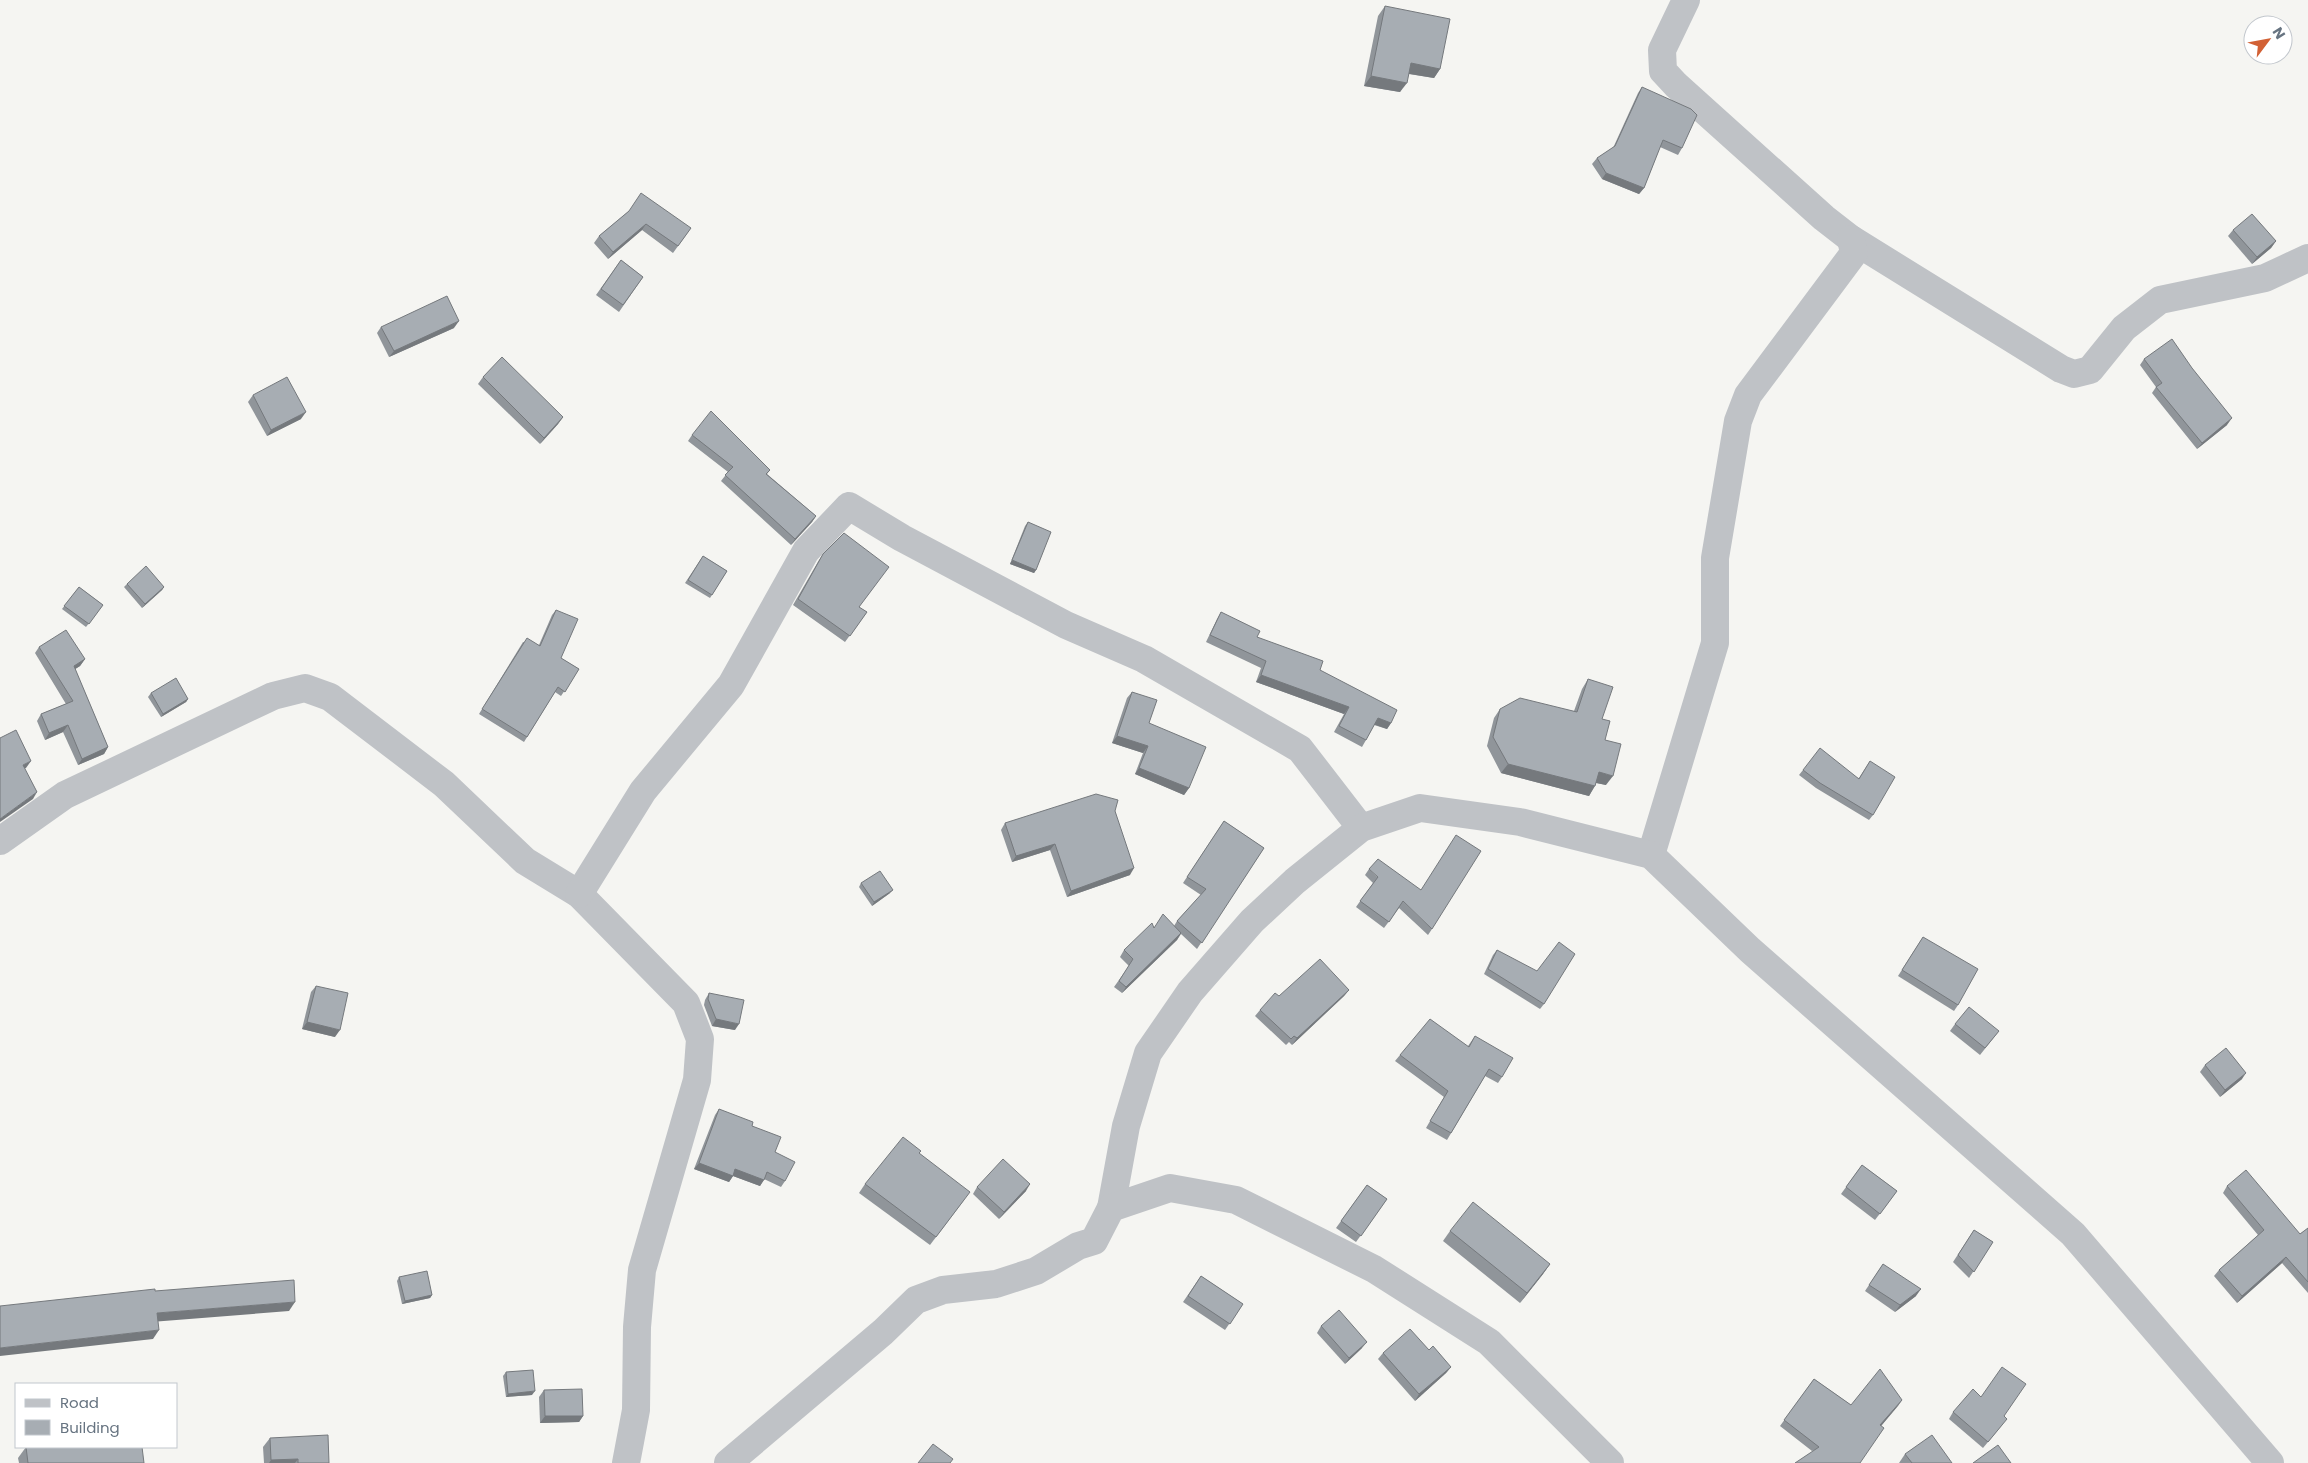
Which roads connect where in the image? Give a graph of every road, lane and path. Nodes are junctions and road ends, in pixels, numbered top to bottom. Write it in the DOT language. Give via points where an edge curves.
graph roads {
  1 [pos="1686,0"];
  2 [pos="1851,239"];
  3 [pos="2308,258"];
  4 [pos="1361,828"];
  5 [pos="0,841"];
  6 [pos="1651,856"];
  7 [pos="578,894"];
  8 [pos="1111,1208"];
  9 [pos="626,1463"];
  10 [pos="728,1463"];
  11 [pos="1610,1463"];
  12 [pos="2270,1463"];
  1 -- 2 [label="street" via="1662,50 1663,71"];
  2 -- 3 [label="street" via="2061,370 2074,374 2090,370 2124,328 2160,300 2265,278"];
  2 -- 6 [label="street" via="1854,253 1748,395 1738,421 1715,558 1715,644"];
  4 -- 6 [label="street" via="1420,808 1520,822"];
  4 -- 7 [label="street" via="1300,749 1144,659 1066,625 902,538 849,506 806,551 731,685 643,791"];
  4 -- 8 [label="street" via="1252,921 1190,992 1148,1053 1126,1126"];
  5 -- 7 [label="street" via="65,795 273,696 305,688 330,697 444,784 524,861"];
  6 -- 12 [label="street" via="1750,950 2073,1234"];
  7 -- 9 [label="street" via="686,1003 700,1038 697,1080 642,1270 637,1327 636,1410"];
  8 -- 10 [label="street" via="1094,1241 1078,1246 1036,1271 996,1284 942,1290 916,1300 883,1332"];
  8 -- 11 [label="street" via="1170,1188 1236,1200 1374,1269 1489,1342"];
}
